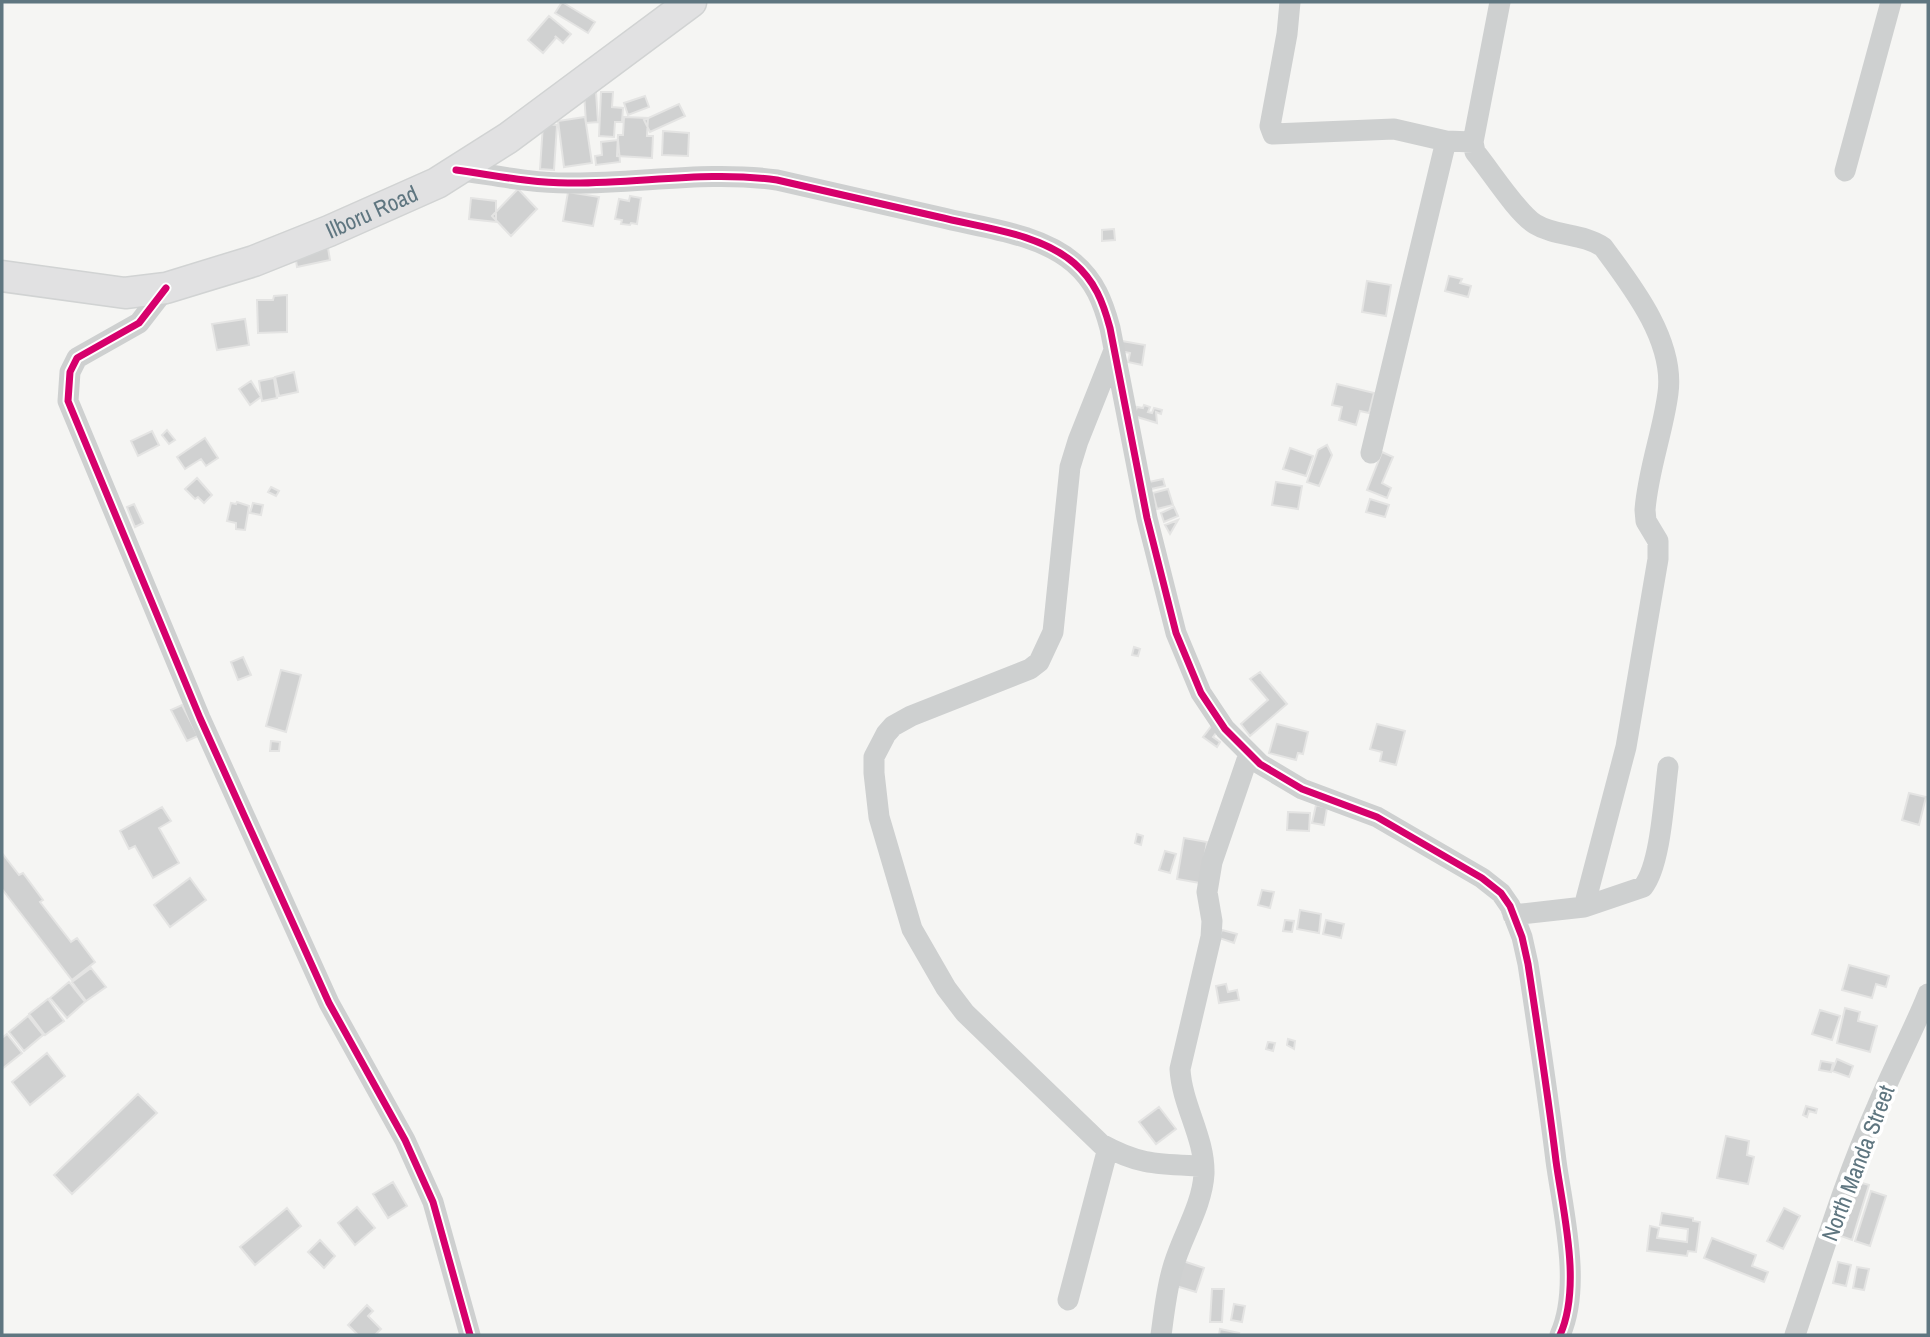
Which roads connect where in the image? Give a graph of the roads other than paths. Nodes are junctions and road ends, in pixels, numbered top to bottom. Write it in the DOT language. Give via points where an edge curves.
graph roads {
  1 [pos="691,2"];
  2 [pos="1290,2"];
  3 [pos="1500,2"];
  4 [pos="1891,2"];
  5 [pos="1446,141"];
  6 [pos="1473,142"];
  7 [pos="456,170"];
  8 [pos="1845,171"];
  9 [pos="2,276"];
  10 [pos="166,288"];
  11 [pos="1114,352"];
  12 [pos="1371,453"];
  13 [pos="1249,754"];
  14 [pos="1668,766"];
  15 [pos="1584,907"];
  16 [pos="1513,915"];
  17 [pos="1928,994"];
  18 [pos="1108,1148"];
  19 [pos="1203,1166"];
  20 [pos="1068,1300"];
  21 [pos="470,1335"];
  22 [pos="1161,1335"];
  23 [pos="1560,1335"];
  24 [pos="1795,1335"];
  1 -- 7 [label="street, Ilboru Road" via="508,138"];
  2 -- 5 [label="street" via="1270,126 1273,134 1394,129"];
  3 -- 6 [label="street"];
  4 -- 8 [label="street"];
  5 -- 6 [label="street"];
  5 -- 12 [label="street"];
  6 -- 15 [label="street" via="1475,152 1534,224 1594,240 1603,247 1657,327 1666,361 1669,390 1645,510 1658,541 1658,559 1626,747"];
  7 -- 10 [label="street, Ilboru Road" via="329,231 254,261"];
  7 -- 11 [label="street" via="569,184 748,176 1018,236 1057,251 1091,281 1102,299"];
  9 -- 10 [label="street, Ilboru Road" via="125,293"];
  10 -- 21 [label="street" via="139,323 77,358 70,372 68,401 200,718 328,1003 405,1140 433,1202"];
  11 -- 13 [label="street" via="1176,634 1201,693"];
  11 -- 18 [label="street" via="1070,467 1058,602 1045,652 1030,669 893,726 874,757 879,817 912,929 946,988 965,1013"];
  13 -- 16 [label="street" via="1302,789 1377,817 1482,878 1501,893"];
  13 -- 19 [label="street" via="1212,862 1207,892 1211,937 1180,1069"];
  14 -- 15 [label="street" via="1648,880 1635,891"];
  15 -- 16 [label="street"];
  16 -- 23 [label="street" via="1528,964 1569,1249 1568,1302"];
  17 -- 24 [label="street, North Manda Street" via="1854,1164"];
  18 -- 19 [label="street" via="1139,1162"];
  18 -- 20 [label="street"];
  19 -- 22 [label="street" via="1200,1195 1172,1271"];
}
